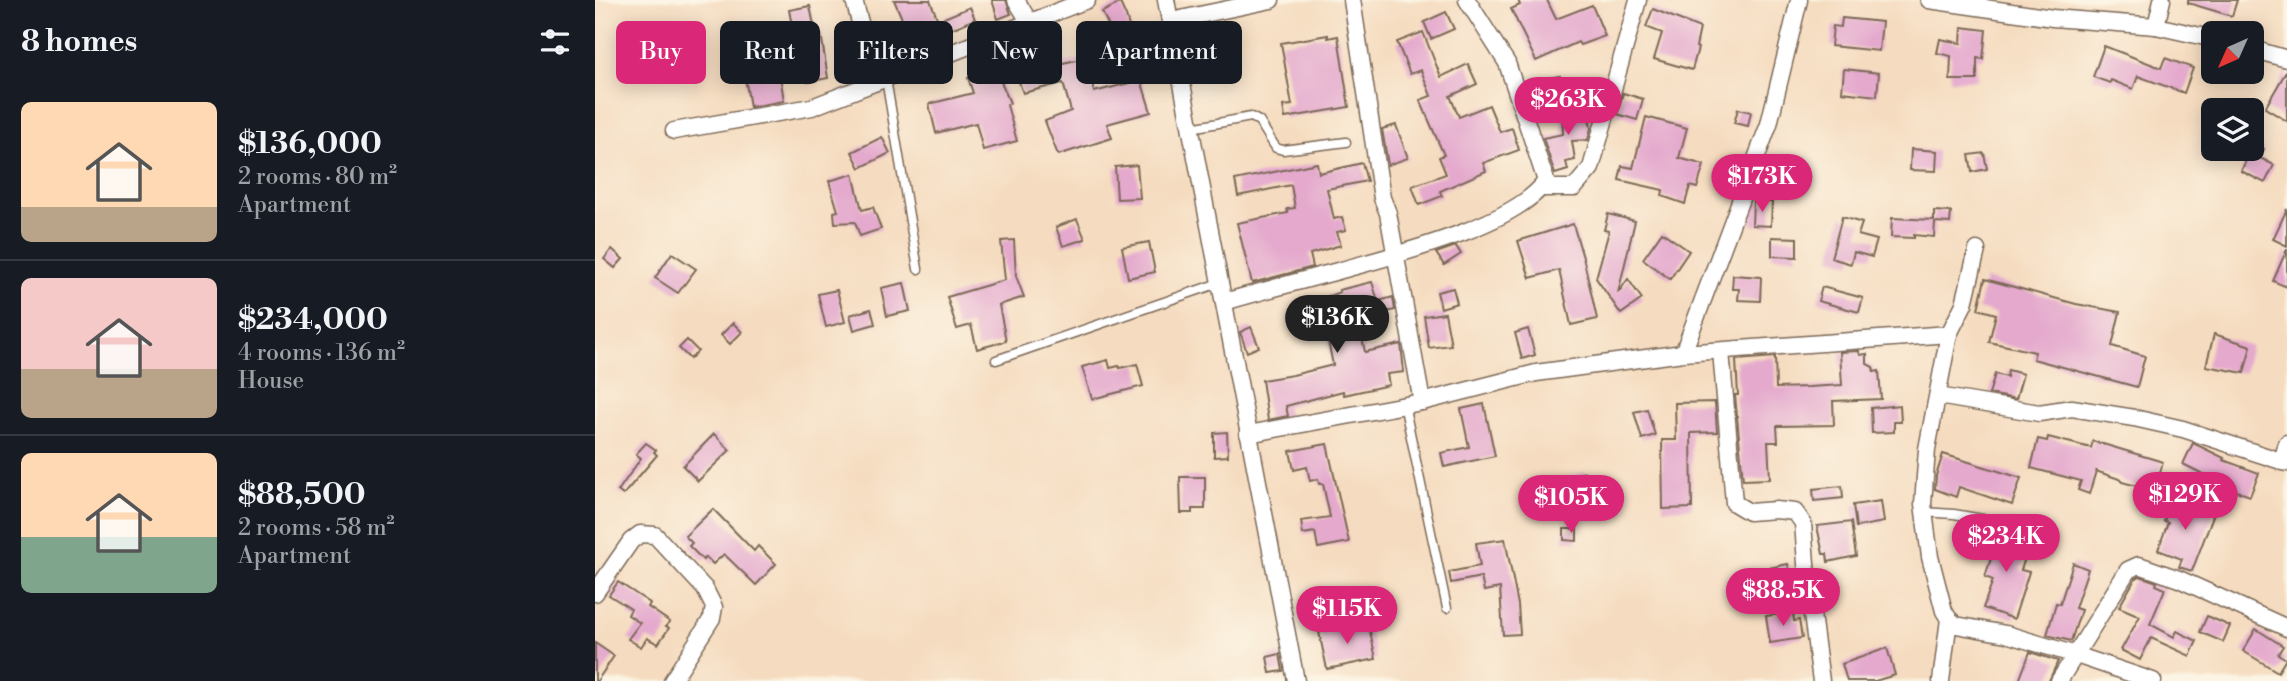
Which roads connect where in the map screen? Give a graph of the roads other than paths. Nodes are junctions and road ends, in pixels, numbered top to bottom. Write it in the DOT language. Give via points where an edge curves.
graph roads {
  1 [pos="854,0"];
  2 [pos="1016,0"];
  3 [pos="1087,0"];
  4 [pos="1166,0"];
  5 [pos="1271,0"];
  6 [pos="1352,0"];
  7 [pos="1467,0"];
  8 [pos="1638,0"];
  9 [pos="1799,0"];
  10 [pos="1929,0"];
  11 [pos="2162,0"];
  12 [pos="861,21"];
  13 [pos="1029,21"];
  14 [pos="1035,21"];
  15 [pos="1171,21"];
  16 [pos="1176,21"];
  17 [pos="2156,26"];
  18 [pos="2201,36"];
  19 [pos="2265,53"];
  20 [pos="2287,59"];
  21 [pos="870,84"];
  22 [pos="882,84"];
  23 [pos="1183,84"];
  24 [pos="1191,128"];
  25 [pos="674,131"];
  26 [pos="1346,142"];
  27 [pos="1541,188"];
  28 [pos="1977,250"];
  29 [pos="1395,255"];
  30 [pos="918,269"];
  31 [pos="1219,283"];
  32 [pos="1224,302"];
  33 [pos="1949,334"];
  34 [pos="1721,351"];
  35 [pos="1683,353"];
  36 [pos="996,360"];
  37 [pos="1938,396"];
  38 [pos="1422,402"];
  39 [pos="1404,404"];
  40 [pos="1248,434"];
  41 [pos="2287,443"];
  42 [pos="2285,463"];
  43 [pos="1923,512"];
  44 [pos="2034,528"];
  45 [pos="595,593"];
  46 [pos="1447,608"];
  47 [pos="1949,619"];
  48 [pos="2287,628"];
  49 [pos="2076,655"];
  50 [pos="672,681"];
  51 [pos="1296,681"];
  52 [pos="1821,681"];
  53 [pos="1941,681"];
  54 [pos="2059,681"];
  55 [pos="2153,681"];
  1 -- 12 [label="street"];
  2 -- 13 [label="street"];
  3 -- 14 [label="street"];
  4 -- 15 [label="street"];
  5 -- 16 [label="street"];
  6 -- 29 [label="street"];
  7 -- 27 [label="street" via="1507,63 1546,181"];
  8 -- 27 [label="street" via="1591,167 1574,188"];
  9 -- 35 [label="street" via="1769,124"];
  10 -- 17 [label="street" via="2053,18"];
  11 -- 17 [label="street"];
  17 -- 18 [label="street"];
  19 -- 20 [label="street"];
  21 -- 25 [label="street" via="801,110"];
  22 -- 30 [label="lane"];
  23 -- 24 [label="street"];
  24 -- 26 [label="lane" via="1251,117 1259,121 1276,148 1283,150"];
  24 -- 31 [label="street"];
  27 -- 29 [label="street" via="1489,221"];
  28 -- 33 [label="street" via="1964,304"];
  29 -- 32 [label="street"];
  29 -- 38 [label="street"];
  31 -- 32 [label="street"];
  31 -- 36 [label="lane"];
  32 -- 40 [label="street"];
  33 -- 34 [label="street"];
  33 -- 37 [label="street"];
  34 -- 35 [label="street"];
  34 -- 52 [label="street" via="1734,503 1749,512 1795,512 1803,523"];
  35 -- 38 [label="street" via="1536,373"];
  37 -- 42 [label="street" via="2039,413 2072,408 2134,418"];
  37 -- 43 [label="street" via="1927,449"];
  38 -- 39 [label="street"];
  39 -- 40 [label="street"];
  39 -- 46 [label="lane"];
  40 -- 51 [label="street"];
  41 -- 42 [label="street"];
  43 -- 44 [label="lane"];
  43 -- 47 [label="street" via="1930,557"];
  45 -- 50 [label="street" via="640,534 655,535 705,589 714,607 712,618"];
  47 -- 49 [label="street" via="1957,625"];
  47 -- 53 [label="street"];
  48 -- 49 [label="street" via="2139,565 2128,570"];
  49 -- 54 [label="street"];
  49 -- 55 [label="street"];
}
